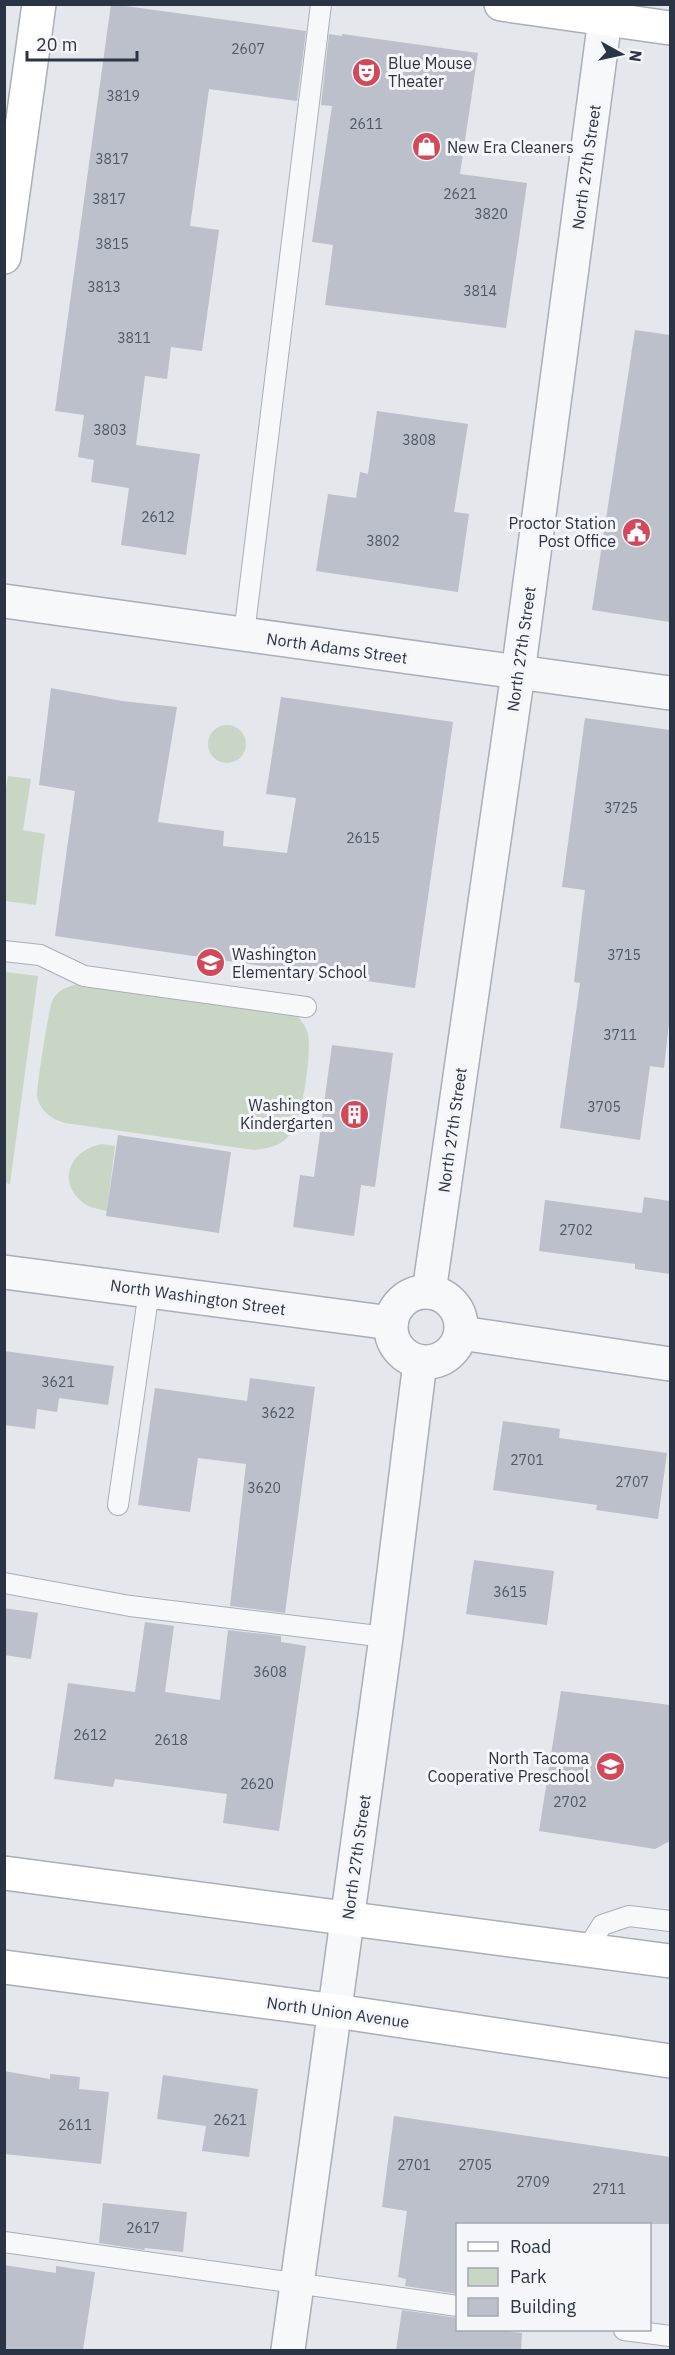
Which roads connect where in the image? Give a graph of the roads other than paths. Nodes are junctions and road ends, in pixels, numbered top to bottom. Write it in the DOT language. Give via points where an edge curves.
graph roads {
  1 [pos="39,4"];
  2 [pos="321,4"];
  3 [pos="501,4"];
  4 [pos="606,12"];
  5 [pos="670,28"];
  6 [pos="4,257"];
  7 [pos="4,601"];
  8 [pos="244,634"];
  9 [pos="518,673"];
  10 [pos="670,693"];
  11 [pos="4,951"];
  12 [pos="306,1007"];
  13 [pos="4,1272"];
  14 [pos="150,1291"];
  15 [pos="429,1292"];
  16 [pos="391,1323"];
  17 [pos="461,1333"];
  18 [pos="420,1362"];
  19 [pos="670,1364"];
  20 [pos="118,1505"];
  21 [pos="4,1583"];
  22 [pos="386,1637"];
  23 [pos="4,1873"];
  24 [pos="347,1918"];
  25 [pos="670,1921"];
  26 [pos="587,1949"];
  27 [pos="670,1961"];
  28 [pos="4,1967"];
  29 [pos="336,2011"];
  30 [pos="670,2061"];
  31 [pos="4,2242"];
  32 [pos="297,2284"];
  33 [pos="456,2306"];
  34 [pos="632,2331"];
  35 [pos="670,2336"];
  36 [pos="288,2350"];
  1 -- 6 [label="street"];
  2 -- 8 [label="lane"];
  3 -- 4 [label="street"];
  4 -- 5 [label="street"];
  4 -- 9 [label="street, North 27th Street"];
  7 -- 8 [label="street, North Adams Street"];
  8 -- 9 [label="street, North Adams Street"];
  9 -- 10 [label="street, North Adams Street"];
  9 -- 15 [label="street, North 27th Street"];
  11 -- 12 [label="lane" via="40,955 84,976"];
  13 -- 14 [label="street, North Washington Street"];
  14 -- 16 [label="street, North Washington Street"];
  14 -- 20 [label="lane"];
  15 -- 16 [label="street" via="415,1293 404,1300"];
  15 -- 17 [label="street" via="452,1303 459,1314"];
  16 -- 18 [label="street" via="393,1340 400,1352"];
  17 -- 18 [label="street" via="458,1344 446,1357"];
  17 -- 19 [label="street"];
  18 -- 22 [label="street, North 27th Street"];
  21 -- 22 [label="lane" via="130,1606"];
  22 -- 24 [label="street, North 27th Street"];
  23 -- 24 [label="street"];
  24 -- 26 [label="street"];
  24 -- 29 [label="street, North 27th Street"];
  25 -- 26 [label="lane" via="629,1916 602,1925"];
  26 -- 27 [label="street"];
  28 -- 29 [label="street, North Union Avenue"];
  29 -- 30 [label="street, North Union Avenue"];
  29 -- 32 [label="street, North 27th Street"];
  31 -- 32 [label="lane"];
  32 -- 33 [label="lane"];
  32 -- 36 [label="street, North 27th Street"];
  34 -- 35 [label="lane"];
}
